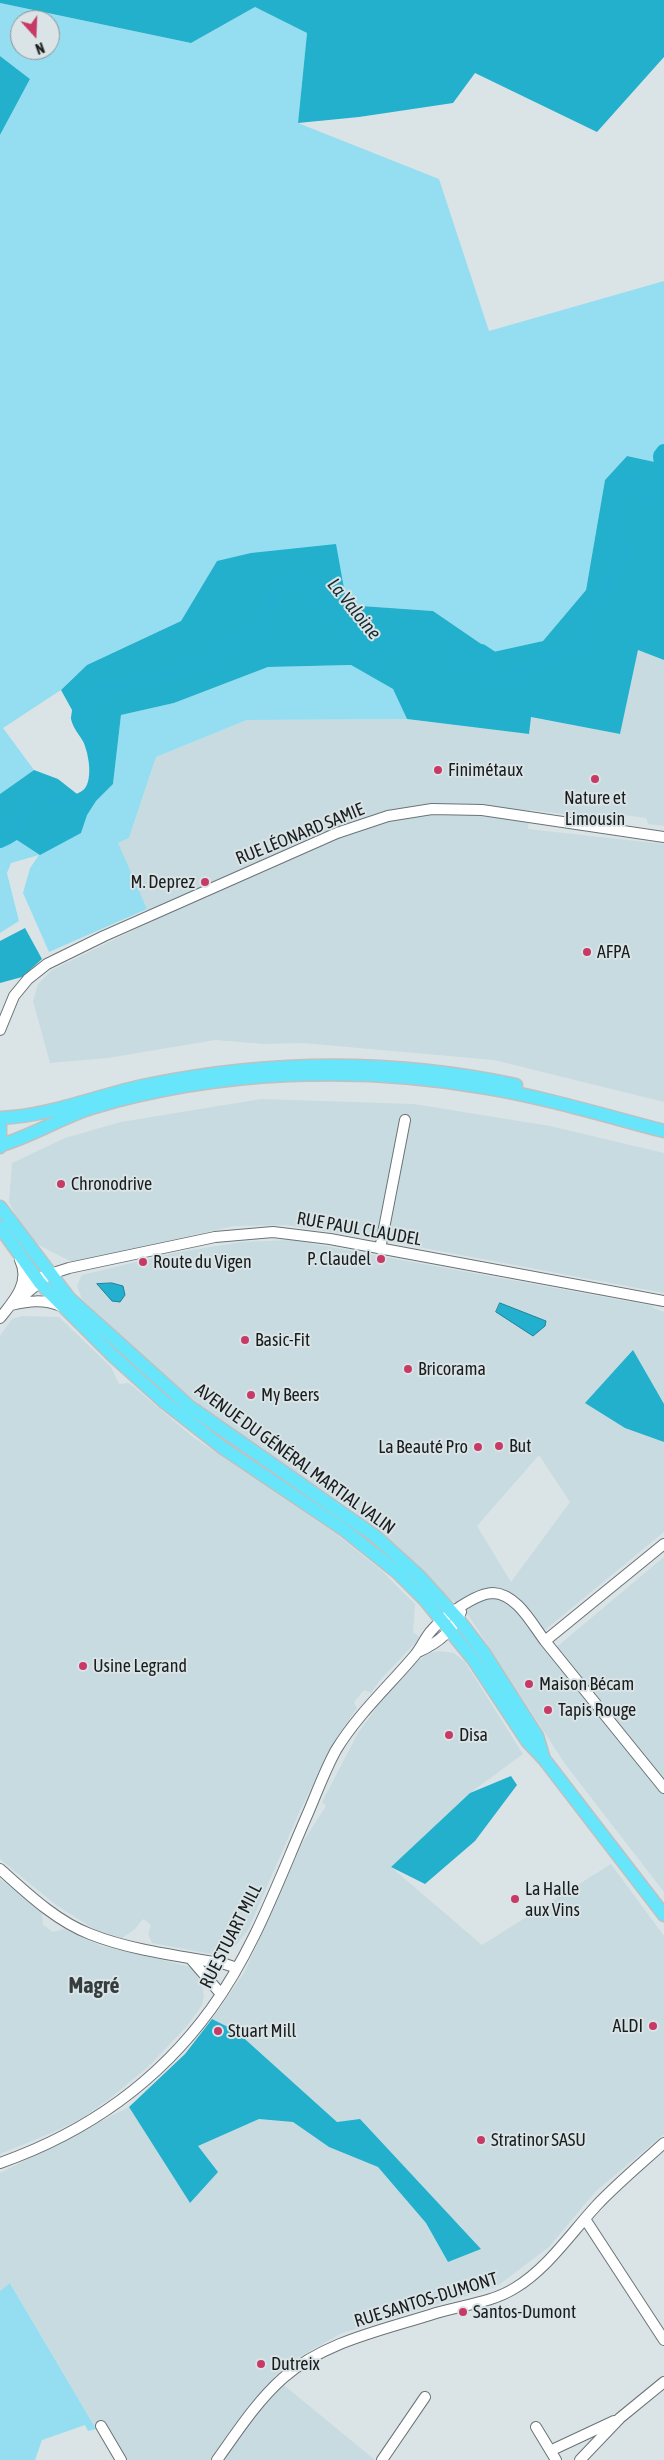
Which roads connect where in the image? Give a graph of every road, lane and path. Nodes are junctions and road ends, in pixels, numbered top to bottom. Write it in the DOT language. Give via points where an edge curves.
graph roads {
  1 [pos="664,837"];
  2 [pos="0,1030"];
  3 [pos="0,1118"];
  4 [pos="406,1120"];
  5 [pos="664,1123"];
  6 [pos="0,1126"];
  7 [pos="664,1132"];
  8 [pos="0,1146"];
  9 [pos="0,1207"];
  10 [pos="0,1227"];
  11 [pos="14,1248"];
  12 [pos="380,1249"];
  13 [pos="50,1274"];
  14 [pos="38,1281"];
  15 [pos="20,1289"];
  16 [pos="664,1301"];
  17 [pos="11,1305"];
  18 [pos="62,1306"];
  19 [pos="0,1318"];
  20 [pos="664,1544"];
  21 [pos="453,1617"];
  22 [pos="545,1641"];
  23 [pos="664,1788"];
  24 [pos="0,1869"];
  25 [pos="664,1915"];
  26 [pos="190,1958"];
  27 [pos="237,1968"];
  28 [pos="221,1994"];
  29 [pos="664,2143"];
  30 [pos="0,2163"];
  31 [pos="585,2219"];
  32 [pos="664,2340"];
  33 [pos="664,2382"];
  34 [pos="425,2397"];
  35 [pos="620,2418"];
  36 [pos="101,2426"];
  37 [pos="536,2427"];
  38 [pos="552,2450"];
  39 [pos="121,2460"];
  40 [pos="217,2460"];
  41 [pos="382,2460"];
  42 [pos="556,2460"];
  43 [pos="580,2460"];
  1 -- 2 [label="street, RUE LÉONARD SAMIE" via="482,810 432,809 388,816 337,833 47,964 14,996"];
  3 -- 5 [label="main road" via="39,1115 146,1085 220,1073 340,1064 483,1078"];
  4 -- 12 [label="street"];
  6 -- 8 [label="main road"];
  7 -- 8 [label="main road" via="531,1096 487,1088 407,1077 307,1074 150,1094 90,1109"];
  9 -- 13 [label="main road, AVENUE DU GÉNÉRAL MARTIAL VALIN"];
  10 -- 11 [label="main road, AVENUE DU GÉNÉRAL MARTIAL VALIN"];
  11 -- 14 [label="main road, AVENUE DU GÉNÉRAL MARTIAL VALIN"];
  11 -- 15 [label="street" via="24,1268 25,1278"];
  12 -- 13 [label="street, RUE PAUL CLAUDEL" via="288,1233 248,1233 215,1237"];
  12 -- 16 [label="street, RUE PAUL CLAUDEL"];
  13 -- 14 [label="street, RUE PAUL CLAUDEL"];
  13 -- 21 [label="main road, AVENUE DU GÉNÉRAL MARTIAL VALIN" via="69,1298 190,1407 375,1536 419,1576"];
  14 -- 15 [label="street"];
  14 -- 17 [label="street"];
  14 -- 18 [label="main road, AVENUE DU GÉNÉRAL MARTIAL VALIN"];
  15 -- 17 [label="street"];
  17 -- 18 [label="street" via="33,1300"];
  17 -- 19 [label="street"];
  18 -- 21 [label="main road, AVENUE DU GÉNÉRAL MARTIAL VALIN" via="163,1401 224,1448 343,1529"];
  20 -- 22 [label="street"];
  21 -- 22 [label="street, RUE STUART MILL" via="492,1593 504,1595 515,1602"];
  21 -- 25 [label="main road, AVENUE DU GÉNÉRAL MARTIAL VALIN" via="484,1653 537,1736 544,1758"];
  21 -- 27 [label="street, RUE STUART MILL" via="436,1644 417,1653 368,1705 335,1752"];
  22 -- 23 [label="street, RUE STUART MILL"];
  24 -- 26 [label="street" via="54,1914 89,1934 132,1947"];
  26 -- 27 [label="street"];
  26 -- 28 [label="street"];
  27 -- 28 [label="street, RUE STUART MILL"];
  28 -- 30 [label="street, RUE STUART MILL" via="184,2044 121,2101 61,2138"];
  29 -- 31 [label="street, RUE SANTOS-DUMONT"];
  31 -- 32 [label="street"];
  31 -- 40 [label="street, RUE SANTOS-DUMONT" via="550,2258 515,2288 494,2298 342,2343 302,2364 264,2396"];
  33 -- 35 [label="street"];
  34 -- 41 [label="street"];
  35 -- 38 [label="street"];
  35 -- 43 [label="street"];
  36 -- 39 [label="street"];
  37 -- 38 [label="street"];
  38 -- 42 [label="street"];
}
